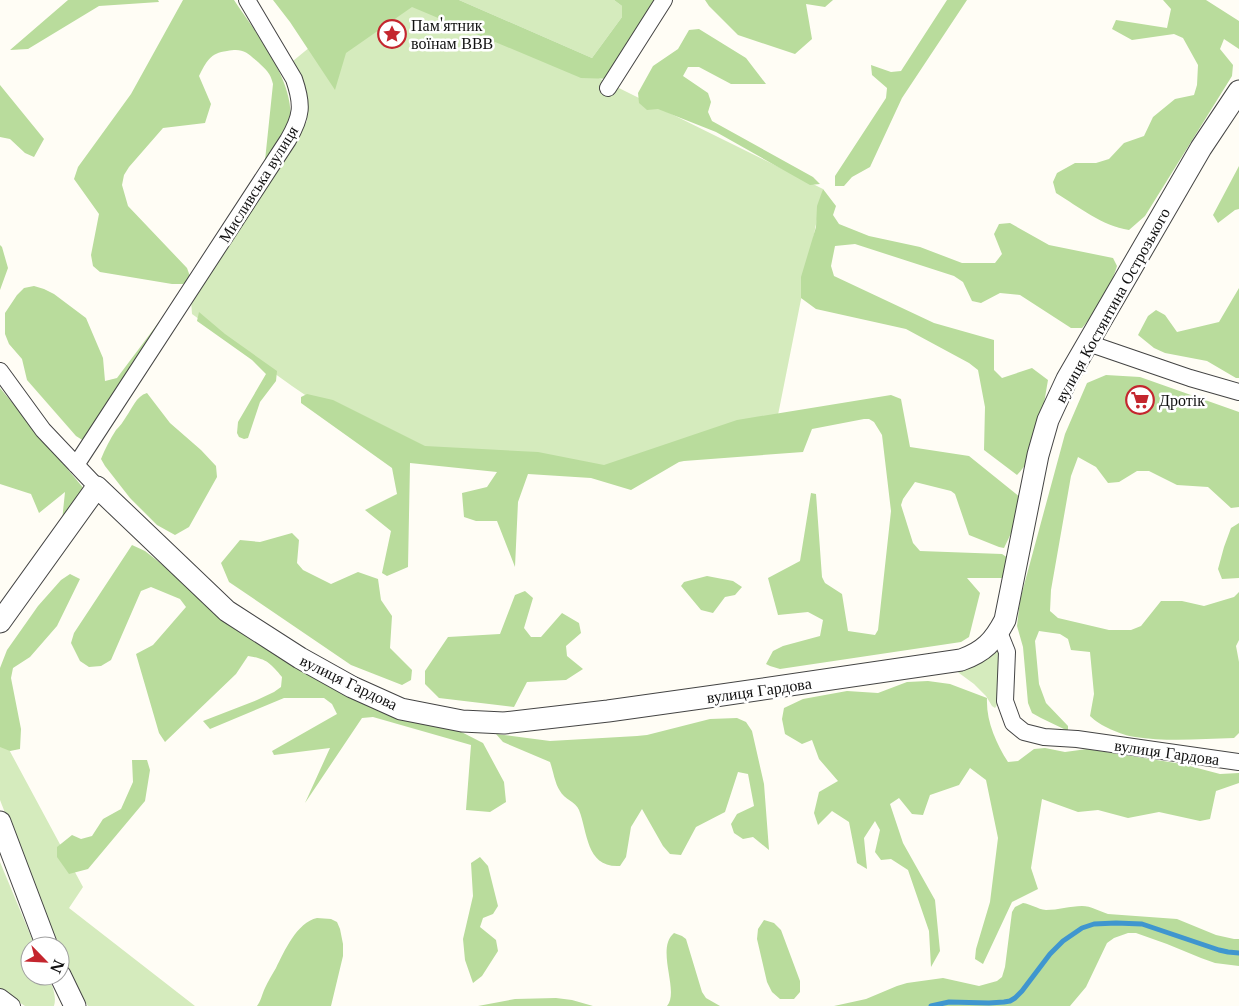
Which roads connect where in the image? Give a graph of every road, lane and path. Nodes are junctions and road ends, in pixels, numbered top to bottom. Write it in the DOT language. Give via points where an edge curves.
graph roads {
  1 [pos="247,0"];
  2 [pos="664,0"];
  3 [pos="608,88"];
  4 [pos="1239,91"];
  5 [pos="1088,343"];
  6 [pos="0,371"];
  7 [pos="1239,392"];
  8 [pos="76,465"];
  9 [pos="97,488"];
  10 [pos="0,622"];
  11 [pos="993,639"];
  12 [pos="1239,762"];
  13 [pos="0,822"];
  14 [pos="43,936"];
  15 [pos="65,986"];
  16 [pos="0,998"];
  17 [pos="72,1004"];
  18 [pos="12,1006"];
  1 -- 8 [label="street, Мисливська вулиця" via="294,79 301,107 295,129"];
  2 -- 3 [label="street"];
  4 -- 5 [label="street, вулиця Костянтина Острозького" via="1201,148"];
  5 -- 7 [label="street"];
  5 -- 11 [label="street, вулиця Костянтина Острозького" via="1067,378 1048,420 1005,620"];
  6 -- 8 [label="street, вулиця Гардова" via="43,430"];
  8 -- 9 [label="street, вулиця Гардова"];
  9 -- 10 [label="street"];
  9 -- 11 [label="street, вулиця Гардова" via="227,611 300,658 352,687 401,708 462,721 504,724 961,660 974,655"];
  11 -- 12 [label="street, вулиця Гардова" via="1007,652 1005,701 1013,723 1024,732"];
  13 -- 14 [label="street"];
  15 -- 17 [label="street"];
  16 -- 18 [label="street"];
}
